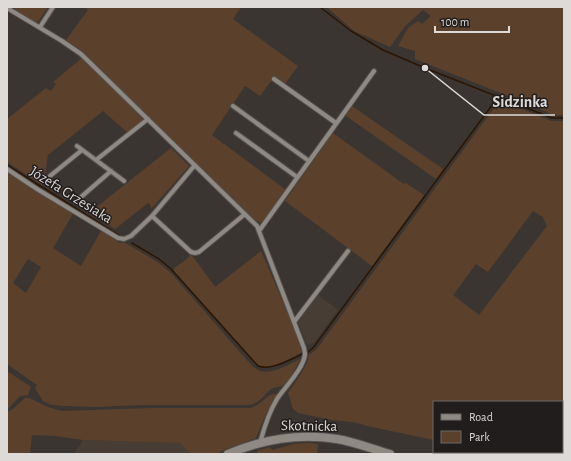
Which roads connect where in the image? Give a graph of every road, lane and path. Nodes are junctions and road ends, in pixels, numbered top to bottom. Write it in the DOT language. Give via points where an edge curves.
graph roads {
  1 [pos="53,7"];
  2 [pos="7,8"];
  3 [pos="40,27"];
  4 [pos="374,71"];
  5 [pos="274,78"];
  6 [pos="233,106"];
  7 [pos="148,119"];
  8 [pos="336,124"];
  9 [pos="236,133"];
  10 [pos="77,146"];
  11 [pos="82,150"];
  12 [pos="96,160"];
  13 [pos="309,161"];
  14 [pos="195,165"];
  15 [pos="7,169"];
  16 [pos="111,171"];
  17 [pos="50,176"];
  18 [pos="297,177"];
  19 [pos="124,181"];
  20 [pos="81,196"];
  21 [pos="245,214"];
  22 [pos="152,216"];
  23 [pos="259,231"];
  24 [pos="348,251"];
  25 [pos="294,322"];
  26 [pos="260,443"];
  27 [pos="228,454"];
  28 [pos="390,454"];
  1 -- 3 [label="street"];
  2 -- 3 [label="street"];
  3 -- 7 [label="street" via="81,54"];
  4 -- 8 [label="street"];
  5 -- 8 [label="street"];
  6 -- 13 [label="street"];
  7 -- 12 [label="street"];
  7 -- 14 [label="street"];
  8 -- 13 [label="street"];
  9 -- 18 [label="street"];
  10 -- 11 [label="street"];
  11 -- 12 [label="street"];
  11 -- 17 [label="street"];
  12 -- 16 [label="street"];
  13 -- 18 [label="street"];
  14 -- 21 [label="street"];
  14 -- 22 [label="street"];
  15 -- 22 [label="street, Józefa Grzesiaka" via="118,238 131,236"];
  16 -- 19 [label="street"];
  16 -- 20 [label="street"];
  18 -- 23 [label="street"];
  21 -- 22 [label="street" via="195,253"];
  21 -- 23 [label="street"];
  23 -- 25 [label="street"];
  24 -- 25 [label="street"];
  25 -- 26 [label="street" via="304,348 304,360 277,400"];
  26 -- 27 [label="main road, Skotnicka"];
  26 -- 28 [label="main road, Skotnicka" via="290,437 320,437 352,442"];
}
